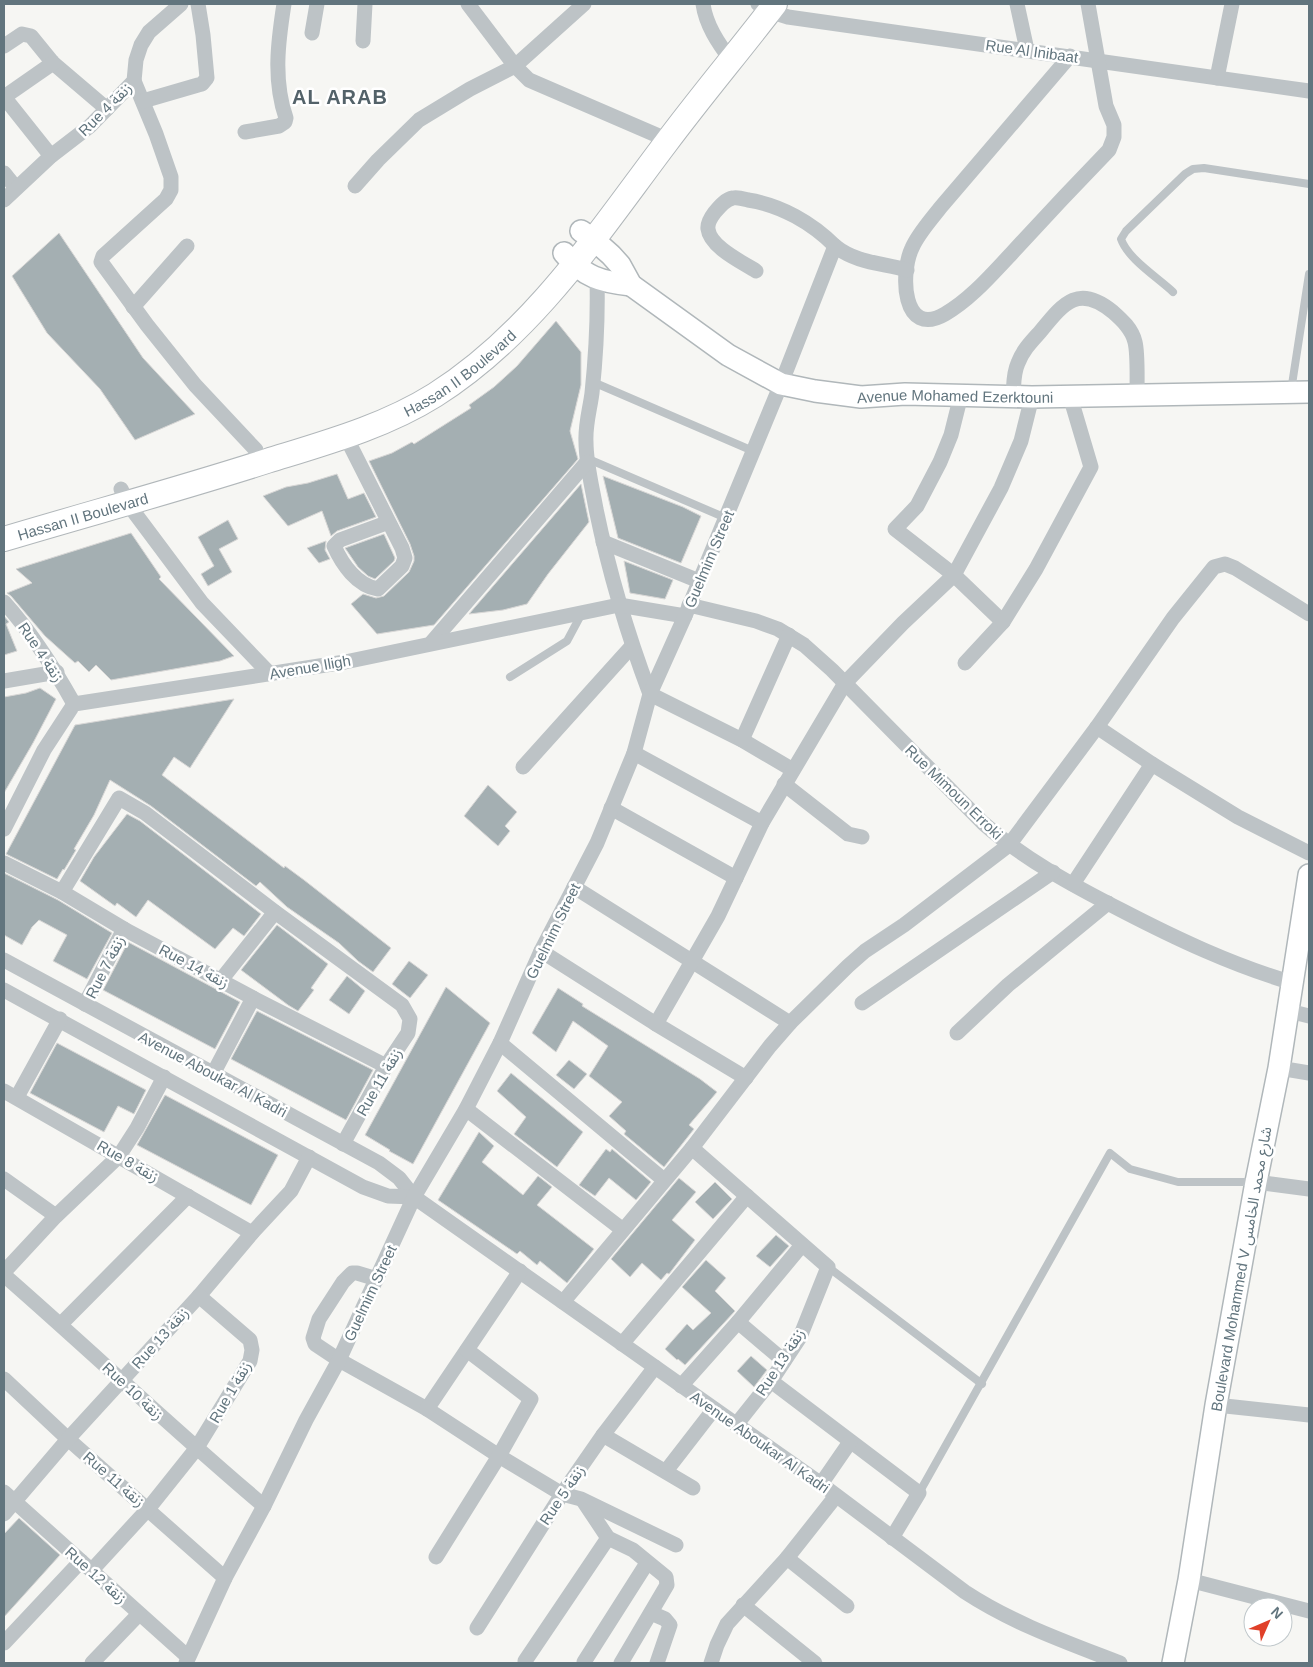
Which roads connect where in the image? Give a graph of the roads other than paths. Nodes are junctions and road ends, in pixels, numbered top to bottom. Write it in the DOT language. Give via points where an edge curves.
graph roads {
  1 [pos="181,4"];
  2 [pos="198,4"];
  3 [pos="284,4"];
  4 [pos="317,4"];
  5 [pos="365,4"];
  6 [pos="468,4"];
  7 [pos="584,4"];
  8 [pos="703,4"];
  9 [pos="1017,4"];
  10 [pos="1088,4"];
  11 [pos="1232,4"];
  12 [pos="765,6"];
  13 [pos="312,33"];
  14 [pos="363,41"];
  15 [pos="4,46"];
  16 [pos="1027,50"];
  17 [pos="727,55"];
  18 [pos="1070,56"];
  19 [pos="1099,60"];
  20 [pos="53,63"];
  21 [pos="515,66"];
  22 [pos="1217,78"];
  23 [pos="134,81"];
  24 [pos="1309,91"];
  25 [pos="4,97"];
  26 [pos="143,101"];
  27 [pos="107,109"];
  28 [pos="246,132"];
  29 [pos="662,137"];
  30 [pos="52,156"];
  31 [pos="4,173"];
  32 [pos="1309,184"];
  33 [pos="355,186"];
  34 [pos="16,188"];
  35 [pos="4,200"];
  36 [pos="587,235"];
  37 [pos="187,246"];
  38 [pos="835,246"];
  39 [pos="569,258"];
  40 [pos="907,270"];
  41 [pos="756,271"];
  42 [pos="1309,274"];
  43 [pos="597,279"];
  44 [pos="631,285"];
  45 [pos="1173,292"];
  46 [pos="133,307"];
  47 [pos="593,382"];
  48 [pos="781,384"];
  49 [pos="1300,392"];
  50 [pos="961,395"];
  51 [pos="1137,395"];
  52 [pos="1070,396"];
  53 [pos="1023,397"];
  54 [pos="346,437"];
  55 [pos="256,450"];
  56 [pos="753,451"];
  57 [pos="587,460"];
  58 [pos="125,496"];
  59 [pos="726,518"];
  60 [pos="389,522"];
  61 [pos="4,524"];
  62 [pos="4,539"];
  63 [pos="603,542"];
  64 [pos="954,575"];
  65 [pos="700,581"];
  66 [pos="4,602"];
  67 [pos="619,605"];
  68 [pos="687,611"];
  69 [pos="583,612"];
  70 [pos="1309,614"];
  71 [pos="1003,622"];
  72 [pos="789,635"];
  73 [pos="432,642"];
  74 [pos="632,646"];
  75 [pos="965,663"];
  76 [pos="57,672"];
  77 [pos="270,674"];
  78 [pos="510,677"];
  79 [pos="4,681"];
  80 [pos="845,683"];
  81 [pos="650,694"];
  82 [pos="74,704"];
  83 [pos="1097,727"];
  84 [pos="742,740"];
  85 [pos="634,753"];
  86 [pos="1152,764"];
  87 [pos="524,767"];
  88 [pos="792,770"];
  89 [pos="784,784"];
  90 [pos="611,808"];
  91 [pos="762,823"];
  92 [pos="4,828"];
  93 [pos="862,837"];
  94 [pos="1009,845"];
  95 [pos="1309,853"];
  96 [pos="4,863"];
  97 [pos="1052,872"];
  98 [pos="1309,875"];
  99 [pos="736,878"];
  100 [pos="1073,884"];
  101 [pos="574,887"];
  102 [pos="62,892"];
  103 [pos="1108,903"];
  104 [pos="274,912"];
  105 [pos="124,929"];
  106 [pos="541,951"];
  107 [pos="4,960"];
  108 [pos="693,960"];
  109 [pos="221,980"];
  110 [pos="1293,983"];
  111 [pos="4,990"];
  112 [pos="252,998"];
  113 [pos="862,1003"];
  114 [pos="85,1004"];
  115 [pos="1288,1011"];
  116 [pos="1309,1016"];
  117 [pos="60,1019"];
  118 [pos="790,1023"];
  119 [pos="656,1024"];
  120 [pos="957,1033"];
  121 [pos="500,1044"];
  122 [pos="386,1066"];
  123 [pos="1279,1068"];
  124 [pos="1309,1073"];
  125 [pos="213,1074"];
  126 [pos="164,1077"];
  127 [pos="746,1078"];
  128 [pos="10,1094"];
  129 [pos="466,1109"];
  130 [pos="343,1144"];
  131 [pos="692,1148"];
  132 [pos="118,1156"];
  133 [pos="309,1158"];
  134 [pos="4,1179"];
  135 [pos="664,1180"];
  136 [pos="1256,1182"];
  137 [pos="1309,1189"];
  138 [pos="188,1196"];
  139 [pos="747,1196"];
  140 [pos="414,1197"];
  141 [pos="56,1216"];
  142 [pos="623,1230"];
  143 [pos="252,1233"];
  144 [pos="802,1245"];
  145 [pos="828,1267"];
  146 [pos="520,1272"];
  147 [pos="4,1273"];
  148 [pos="377,1279"];
  149 [pos="199,1296"];
  150 [pos="563,1302"];
  151 [pos="738,1322"];
  152 [pos="61,1324"];
  153 [pos="622,1344"];
  154 [pos="467,1350"];
  155 [pos="339,1360"];
  156 [pos="784,1361"];
  157 [pos="655,1368"];
  158 [pos="4,1379"];
  159 [pos="122,1381"];
  160 [pos="771,1381"];
  161 [pos="982,1384"];
  162 [pos="681,1386"];
  163 [pos="1216,1405"];
  164 [pos="427,1409"];
  165 [pos="714,1409"];
  166 [pos="1309,1415"];
  167 [pos="736,1425"];
  168 [pos="603,1435"];
  169 [pos="68,1439"];
  170 [pos="850,1442"];
  171 [pos="196,1449"];
  172 [pos="499,1456"];
  173 [pos="666,1470"];
  174 [pos="821,1484"];
  175 [pos="693,1488"];
  176 [pos="919,1493"];
  177 [pos="562,1494"];
  178 [pos="9,1496"];
  179 [pos="836,1496"];
  180 [pos="581,1499"];
  181 [pos="264,1506"];
  182 [pos="148,1509"];
  183 [pos="4,1514"];
  184 [pos="608,1538"];
  185 [pos="892,1538"];
  186 [pos="676,1545"];
  187 [pos="436,1558"];
  188 [pos="787,1558"];
  189 [pos="647,1563"];
  190 [pos="87,1566"];
  191 [pos="225,1578"];
  192 [pos="1189,1580"];
  193 [pos="743,1605"];
  194 [pos="847,1606"];
  195 [pos="1309,1611"];
  196 [pos="651,1613"];
  197 [pos="139,1614"];
  198 [pos="476,1628"];
  199 [pos="4,1642"];
  200 [pos="187,1660"];
  201 [pos="525,1661"];
  202 [pos="584,1662"];
  203 [pos="92,1663"];
  204 [pos="621,1663"];
  205 [pos="657,1663"];
  206 [pos="711,1663"];
  207 [pos="815,1663"];
  208 [pos="1120,1663"];
  209 [pos="1173,1663"];
  1 -- 23 [label="street, Rue 4 زنقة" via="149,32 140,46"];
  2 -- 26 [label="street" via="207,78 202,84"];
  3 -- 28 [label="street" via="278,47 278,87 285,122"];
  4 -- 13 [label="street"];
  5 -- 14 [label="street"];
  6 -- 21 [label="street"];
  7 -- 21 [label="street"];
  8 -- 17 [label="street" via="706,20"];
  9 -- 16 [label="street"];
  10 -- 19 [label="street"];
  11 -- 22 [label="street"];
  12 -- 16 [label="street, Rue Al Inibaat" via="788,17"];
  12 -- 17 [label="main road, Hassan II Boulevard"];
  15 -- 20 [label="street" via="27,34"];
  16 -- 18 [label="street, Rue Al Inibaat"];
  17 -- 29 [label="main road, Hassan II Boulevard"];
  18 -- 19 [label="street, Rue Al Inibaat"];
  18 -- 40 [label="street" via="922,232 911,250"];
  19 -- 22 [label="street, Rue Al Inibaat"];
  19 -- 40 [label="street" via="1106,106 1114,126 1114,137 1108,150 988,279 944,315 928,320 918,318 910,310 905,282"];
  20 -- 25 [label="street"];
  20 -- 27 [label="street"];
  21 -- 29 [label="street" via="529,80"];
  21 -- 33 [label="street" via="419,120"];
  22 -- 24 [label="street, Rue Al Inibaat"];
  23 -- 26 [label="street"];
  23 -- 27 [label="street, Rue 4 زنقة"];
  25 -- 30 [label="street"];
  26 -- 46 [label="street" via="171,177 171,190 166,199 101,259"];
  27 -- 30 [label="street, Rue 4 زنقة"];
  29 -- 36 [label="main road, Hassan II Boulevard"];
  30 -- 34 [label="street, Rue 4 زنقة"];
  31 -- 34 [label="street"];
  32 -- 45 [label="lane" via="1204,168 1184,174 1121,239 1131,255"];
  34 -- 35 [label="street, Rue 4 زنقة"];
  36 -- 39 [label="main road, Hassan II Boulevard"];
  36 -- 44 [label="street, Avenue Mohamed Ezerktouni" via="620,265"];
  37 -- 46 [label="street"];
  38 -- 40 [label="street" via="866,262"];
  38 -- 41 [label="street" via="820,231 793,214 734,197 718,208 708,229 727,254"];
  38 -- 48 [label="street, Guelmim Street"];
  39 -- 43 [label="street, Avenue Mohamed Ezerktouni"];
  39 -- 54 [label="main road, Hassan II Boulevard" via="554,288 504,342 436,394 398,415"];
  39 -- 55 [label="main road, Hassan II Boulevard" via="506,319 432,380 367,414"];
  42 -- 49 [label="lane"];
  43 -- 44 [label="street, Avenue Mohamed Ezerktouni"];
  43 -- 47 [label="street"];
  44 -- 48 [label="street, Avenue Mohamed Ezerktouni" via="728,355"];
  46 -- 55 [label="street" via="195,385"];
  47 -- 56 [label="lane"];
  47 -- 57 [label="street" via="586,439"];
  48 -- 50 [label="street, Avenue Mohamed Ezerktouni" via="861,396"];
  48 -- 56 [label="street, Guelmim Street"];
  49 -- 51 [label="street, Avenue Mohamed Ezerktouni"];
  50 -- 53 [label="street, Avenue Mohamed Ezerktouni"];
  50 -- 64 [label="street" via="951,436 940,462 917,506 896,529"];
  51 -- 52 [label="street, Avenue Mohamed Ezerktouni"];
  51 -- 53 [label="street" via="1136,343 1132,333 1101,302 1085,297 1073,299 1063,306 1025,349 1014,374"];
  52 -- 53 [label="street, Avenue Mohamed Ezerktouni"];
  52 -- 71 [label="street" via="1091,468 1036,570"];
  53 -- 64 [label="street" via="1021,441 1001,488"];
  54 -- 58 [label="main road, Hassan II Boulevard"];
  54 -- 60 [label="street"];
  55 -- 58 [label="main road, Hassan II Boulevard"];
  56 -- 59 [label="street, Guelmim Street"];
  57 -- 59 [label="lane"];
  57 -- 63 [label="street"];
  57 -- 73 [label="street"];
  58 -- 61 [label="main road, Hassan II Boulevard" via="92,499"];
  58 -- 62 [label="main road, Hassan II Boulevard"];
  58 -- 77 [label="street" via="202,603"];
  59 -- 65 [label="street, Guelmim Street"];
  60 -- 60 [label="street" via="405,558 402,566 378,589 368,588 339,558 334,546 340,540"];
  63 -- 65 [label="street"];
  63 -- 67 [label="street"];
  64 -- 71 [label="street"];
  64 -- 80 [label="street"];
  65 -- 68 [label="street, Guelmim Street"];
  66 -- 76 [label="street, Rue 4 زنقة"];
  67 -- 68 [label="street, Avenue Iligh"];
  67 -- 69 [label="street, Avenue Iligh"];
  67 -- 74 [label="street"];
  68 -- 72 [label="street, Rue Mimoun Erroki" via="756,621"];
  68 -- 81 [label="street, Guelmim Street"];
  69 -- 73 [label="street, Avenue Iligh"];
  69 -- 78 [label="lane" via="567,641"];
  70 -- 83 [label="street" via="1236,568 1225,564 1214,568 1173,618"];
  71 -- 75 [label="street"];
  72 -- 80 [label="street, Rue Mimoun Erroki" via="819,657"];
  72 -- 84 [label="street"];
  73 -- 77 [label="street, Avenue Iligh" via="345,662"];
  74 -- 81 [label="street"];
  74 -- 87 [label="street"];
  76 -- 79 [label="street"];
  76 -- 82 [label="street, Rue 4 زنقة"];
  77 -- 82 [label="street, Avenue Iligh"];
  80 -- 88 [label="street"];
  80 -- 94 [label="street, Rue Mimoun Erroki" via="958,799"];
  81 -- 84 [label="street"];
  81 -- 85 [label="street, Guelmim Street"];
  82 -- 92 [label="street" via="44,750"];
  83 -- 86 [label="street"];
  83 -- 94 [label="street"];
  84 -- 88 [label="street"];
  85 -- 90 [label="street, Guelmim Street"];
  85 -- 91 [label="street"];
  86 -- 95 [label="street" via="1238,817"];
  86 -- 100 [label="street"];
  88 -- 89 [label="street"];
  89 -- 91 [label="street"];
  89 -- 93 [label="street" via="848,834"];
  90 -- 99 [label="street"];
  90 -- 101 [label="street, Guelmim Street"];
  91 -- 99 [label="street"];
  94 -- 97 [label="street, Rue Mimoun Erroki"];
  94 -- 118 [label="street" via="865,951"];
  96 -- 102 [label="street, Rue 14 زنقة"];
  97 -- 100 [label="street, Rue Mimoun Erroki"];
  97 -- 113 [label="street"];
  98 -- 110 [label="street, Boulevard Mohammed V شارع محمد الخامس"];
  99 -- 108 [label="street"];
  100 -- 103 [label="street, Rue Mimoun Erroki"];
  101 -- 106 [label="street, Guelmim Street"];
  101 -- 108 [label="street"];
  102 -- 104 [label="street" via="119,798 146,813"];
  102 -- 105 [label="street, Rue 14 زنقة"];
  103 -- 110 [label="street, Rue Mimoun Erroki" via="1208,953"];
  103 -- 120 [label="street" via="1008,984"];
  104 -- 109 [label="street"];
  104 -- 122 [label="street, Rue 11 زنقة" via="402,1005 410,1019 408,1033"];
  105 -- 109 [label="street, Rue 14 زنقة"];
  105 -- 114 [label="street, Rue 7 زنقة"];
  106 -- 119 [label="street"];
  106 -- 121 [label="street, Guelmim Street"];
  107 -- 114 [label="street, Avenue Aboukar Al Kadri"];
  108 -- 118 [label="street"];
  108 -- 119 [label="street"];
  109 -- 112 [label="street, Rue 14 زنقة"];
  110 -- 115 [label="street, Boulevard Mohammed V شارع محمد الخامس"];
  111 -- 117 [label="street, Avenue Aboukar Al Kadri"];
  112 -- 122 [label="street, Rue 14 زنقة"];
  112 -- 125 [label="street"];
  114 -- 125 [label="street, Avenue Aboukar Al Kadri"];
  115 -- 116 [label="street"];
  115 -- 123 [label="street, Boulevard Mohammed V شارع محمد الخامس"];
  117 -- 126 [label="street, Avenue Aboukar Al Kadri"];
  117 -- 128 [label="street"];
  118 -- 127 [label="street"];
  119 -- 127 [label="street"];
  121 -- 129 [label="street, Guelmim Street"];
  121 -- 135 [label="street"];
  122 -- 130 [label="street, Rue 11 زنقة"];
  123 -- 124 [label="street"];
  123 -- 136 [label="street, Boulevard Mohammed V شارع محمد الخامس"];
  125 -- 130 [label="street, Avenue Aboukar Al Kadri"];
  126 -- 132 [label="street"];
  126 -- 133 [label="street, Avenue Aboukar Al Kadri"];
  127 -- 131 [label="street"];
  128 -- 132 [label="street, Rue 8 زنقة"];
  129 -- 140 [label="street, Guelmim Street"];
  129 -- 142 [label="street"];
  130 -- 140 [label="street, Avenue Aboukar Al Kadri" via="389,1170"];
  131 -- 135 [label="street"];
  131 -- 139 [label="street"];
  132 -- 138 [label="street, Rue 8 زنقة"];
  132 -- 141 [label="street"];
  133 -- 140 [label="street, Avenue Aboukar Al Kadri" via="375,1192"];
  133 -- 143 [label="street, Rue 13 زنقة" via="290,1191"];
  134 -- 141 [label="street"];
  135 -- 142 [label="street"];
  136 -- 137 [label="street"];
  136 -- 161 [label="lane" via="1178,1182 1130,1169 1110,1153"];
  136 -- 163 [label="street, Boulevard Mohammed V شارع محمد الخامس"];
  138 -- 143 [label="street, Rue 8 زنقة"];
  138 -- 152 [label="street"];
  139 -- 144 [label="street"];
  139 -- 153 [label="street"];
  140 -- 146 [label="street, Avenue Aboukar Al Kadri"];
  140 -- 148 [label="street, Guelmim Street"];
  141 -- 147 [label="street"];
  142 -- 150 [label="street"];
  143 -- 149 [label="street, Rue 13 زنقة"];
  144 -- 145 [label="street"];
  144 -- 151 [label="street"];
  145 -- 156 [label="street, Rue 13 زنقة" via="800,1337"];
  145 -- 161 [label="lane"];
  146 -- 150 [label="street, Avenue Aboukar Al Kadri"];
  146 -- 154 [label="street"];
  147 -- 152 [label="street, Rue 10 زنقة"];
  148 -- 155 [label="street, Guelmim Street"];
  148 -- 155 [label="street" via="352,1274 343,1282 319,1319 314,1341"];
  149 -- 159 [label="street, Rue 13 زنقة"];
  149 -- 171 [label="street, Rue 1 زنقة" via="250,1340 252,1350 250,1361"];
  150 -- 153 [label="street, Avenue Aboukar Al Kadri"];
  151 -- 156 [label="street"];
  151 -- 162 [label="street"];
  152 -- 159 [label="street, Rue 10 زنقة"];
  153 -- 157 [label="street, Avenue Aboukar Al Kadri"];
  154 -- 164 [label="street"];
  154 -- 172 [label="street" via="531,1399"];
  155 -- 164 [label="street"];
  155 -- 181 [label="street, Guelmim Street"];
  156 -- 160 [label="street, Rue 13 زنقة"];
  157 -- 162 [label="street, Avenue Aboukar Al Kadri"];
  157 -- 168 [label="street, Rue 5 زنقة"];
  158 -- 169 [label="street, Rue 11 زنقة"];
  159 -- 169 [label="street, Rue 13 زنقة"];
  159 -- 171 [label="street, Rue 10 زنقة"];
  160 -- 167 [label="street, Rue 13 زنقة"];
  160 -- 170 [label="street"];
  161 -- 176 [label="lane"];
  162 -- 165 [label="street, Avenue Aboukar Al Kadri"];
  163 -- 166 [label="street"];
  163 -- 192 [label="street, Boulevard Mohammed V شارع محمد الخامس"];
  164 -- 172 [label="street"];
  165 -- 167 [label="street, Avenue Aboukar Al Kadri"];
  165 -- 173 [label="street"];
  167 -- 174 [label="street, Avenue Aboukar Al Kadri"];
  168 -- 173 [label="street"];
  168 -- 177 [label="street, Rue 5 زنقة"];
  169 -- 178 [label="street, Rue 13 زنقة"];
  169 -- 182 [label="street, Rue 11 زنقة"];
  170 -- 174 [label="street"];
  170 -- 176 [label="street"];
  171 -- 181 [label="street, Rue 10 زنقة"];
  171 -- 182 [label="street, Rue 1 زنقة"];
  172 -- 177 [label="street"];
  172 -- 187 [label="street"];
  173 -- 175 [label="street"];
  174 -- 179 [label="street, Avenue Aboukar Al Kadri"];
  176 -- 185 [label="street"];
  177 -- 180 [label="street"];
  177 -- 198 [label="street, Rue 5 زنقة"];
  178 -- 183 [label="street, Rue 13 زنقة"];
  178 -- 190 [label="street, Rue 12 زنقة"];
  179 -- 185 [label="street, Avenue Aboukar Al Kadri"];
  179 -- 188 [label="street"];
  180 -- 184 [label="street"];
  180 -- 186 [label="street"];
  181 -- 191 [label="street, Guelmim Street"];
  182 -- 190 [label="street, Rue 1 زنقة"];
  182 -- 191 [label="street, Rue 11 زنقة"];
  184 -- 189 [label="street" via="633,1550"];
  184 -- 201 [label="street"];
  185 -- 208 [label="street, Avenue Aboukar Al Kadri" via="965,1592 1006,1617"];
  188 -- 193 [label="street"];
  188 -- 194 [label="street"];
  189 -- 196 [label="street" via="666,1578 667,1585"];
  189 -- 202 [label="street"];
  190 -- 197 [label="street, Rue 12 زنقة"];
  190 -- 199 [label="street"];
  191 -- 200 [label="street, Guelmim Street"];
  192 -- 195 [label="street"];
  192 -- 209 [label="street, Boulevard Mohammed V شارع محمد الخامس"];
  193 -- 206 [label="street" via="727,1624"];
  193 -- 207 [label="street"];
  196 -- 204 [label="street"];
  196 -- 205 [label="street" via="665,1619 670,1626"];
  197 -- 200 [label="street, Rue 12 زنقة"];
  197 -- 203 [label="street"];
}
